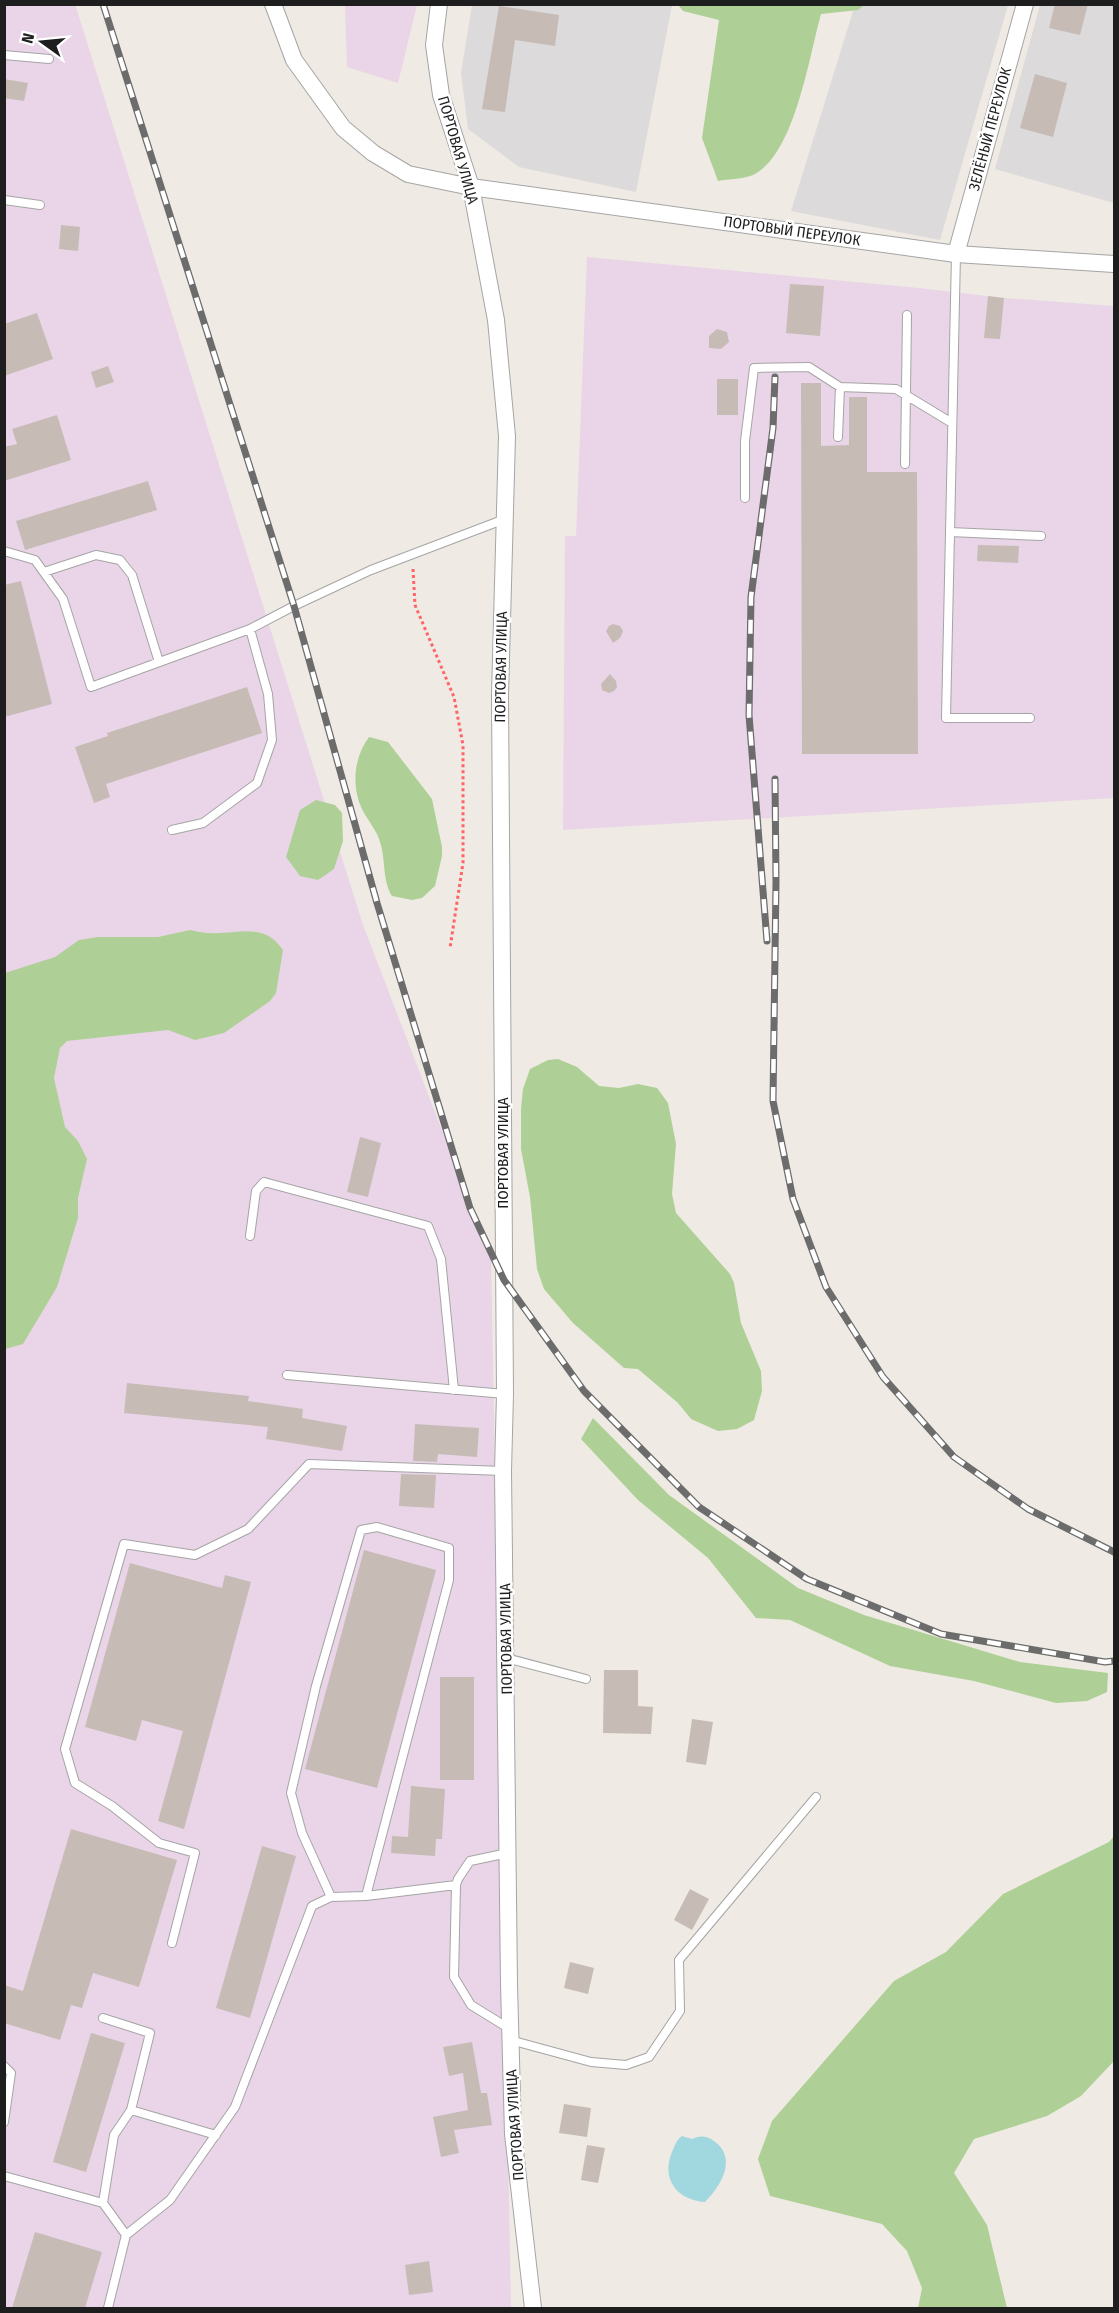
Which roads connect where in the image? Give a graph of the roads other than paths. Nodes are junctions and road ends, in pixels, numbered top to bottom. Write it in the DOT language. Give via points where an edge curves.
graph roads {
  1 [pos="273,4"];
  2 [pos="439,4"];
  3 [pos="1025,4"];
  4 [pos="4,55"];
  5 [pos="49,59"];
  6 [pos="471,187"];
  7 [pos="4,200"];
  8 [pos="40,205"];
  9 [pos="956,254"];
  10 [pos="1114,264"];
  11 [pos="907,315"];
  12 [pos="840,387"];
  13 [pos="906,396"];
  14 [pos="952,423"];
  15 [pos="838,437"];
  16 [pos="905,464"];
  17 [pos="745,498"];
  18 [pos="505,519"];
  19 [pos="950,532"];
  20 [pos="1041,536"];
  21 [pos="4,551"];
  22 [pos="44,572"];
  23 [pos="250,629"];
  24 [pos="159,662"];
  25 [pos="1030,718"];
  26 [pos="172,830"];
  27 [pos="250,1236"];
  28 [pos="287,1375"];
  29 [pos="454,1390"];
  30 [pos="505,1394"];
  31 [pos="503,1471"];
  32 [pos="506,1658"];
  33 [pos="586,1679"];
  34 [pos="816,1797"];
  35 [pos="508,1853"];
  36 [pos="456,1884"];
  37 [pos="366,1896"];
  38 [pos="331,1898"];
  39 [pos="172,1943"];
  40 [pos="103,2018"];
  41 [pos="510,2034"];
  42 [pos="4,2066"];
  43 [pos="131,2110"];
  44 [pos="4,2122"];
  45 [pos="216,2135"];
  46 [pos="4,2176"];
  47 [pos="103,2203"];
  48 [pos="126,2235"];
  49 [pos="108,2308"];
  50 [pos="532,2308"];
  1 -- 6 [label="street, ПОРТОВЫЙ ПЕРЕУЛОК" via="294,60 343,128 373,153 408,174"];
  2 -- 6 [label="street, ПОРТОВАЯ УЛИЦА" via="434,45 441,95"];
  3 -- 9 [label="street, ЗЕЛЁНЫЙ ПЕРЕУЛОК"];
  4 -- 5 [label="lane"];
  6 -- 9 [label="street, ПОРТОВЫЙ ПЕРЕУЛОК"];
  6 -- 18 [label="street, ПОРТОВАЯ УЛИЦА" via="496,320 507,436"];
  7 -- 8 [label="lane"];
  9 -- 10 [label="street, ПОРТОВЫЙ ПЕРЕУЛОК"];
  9 -- 14 [label="lane"];
  11 -- 13 [label="lane"];
  12 -- 13 [label="lane" via="896,389"];
  12 -- 15 [label="lane"];
  12 -- 17 [label="lane" via="809,368 754,368 745,441"];
  13 -- 14 [label="lane"];
  13 -- 16 [label="lane"];
  14 -- 19 [label="lane"];
  18 -- 23 [label="lane" via="371,570"];
  18 -- 30 [label="street, ПОРТОВАЯ УЛИЦА" via="500,695"];
  19 -- 20 [label="lane"];
  19 -- 25 [label="lane" via="946,718"];
  21 -- 22 [label="lane" via="35,560"];
  22 -- 24 [label="lane" via="96,555 120,560 132,575"];
  22 -- 24 [label="lane" via="63,599 91,687"];
  23 -- 24 [label="lane"];
  23 -- 26 [label="lane" via="268,694 272,740 256,783 203,823"];
  27 -- 29 [label="lane" via="256,1191 264,1182 428,1226 441,1259"];
  28 -- 29 [label="lane"];
  29 -- 30 [label="lane"];
  30 -- 31 [label="street, ПОРТОВАЯ УЛИЦА"];
  31 -- 32 [label="street, ПОРТОВАЯ УЛИЦА"];
  31 -- 39 [label="lane" via="309,1464 248,1529 195,1555 124,1544 65,1749 75,1783 159,1843 195,1853"];
  32 -- 33 [label="lane"];
  32 -- 35 [label="street, ПОРТОВАЯ УЛИЦА"];
  34 -- 41 [label="lane" via="679,1959 680,2011 649,2056 626,2065 591,2062"];
  35 -- 36 [label="lane" via="470,1861"];
  35 -- 41 [label="street, ПОРТОВАЯ УЛИЦА"];
  36 -- 37 [label="lane"];
  36 -- 41 [label="lane" via="454,1977 471,2005"];
  37 -- 38 [label="lane"];
  37 -- 38 [label="lane" via="449,1580 449,1548 377,1527 361,1530 316,1686 291,1792 302,1833"];
  38 -- 45 [label="lane" via="312,1906 235,2107"];
  40 -- 43 [label="lane" via="150,2033"];
  41 -- 50 [label="street, ПОРТОВАЯ УЛИЦА" via="513,2134"];
  42 -- 44 [label="lane" via="11,2073"];
  43 -- 45 [label="lane"];
  43 -- 47 [label="lane" via="114,2135"];
  45 -- 48 [label="lane" via="170,2200"];
  46 -- 47 [label="lane"];
  47 -- 48 [label="lane"];
  48 -- 49 [label="lane"];
}
